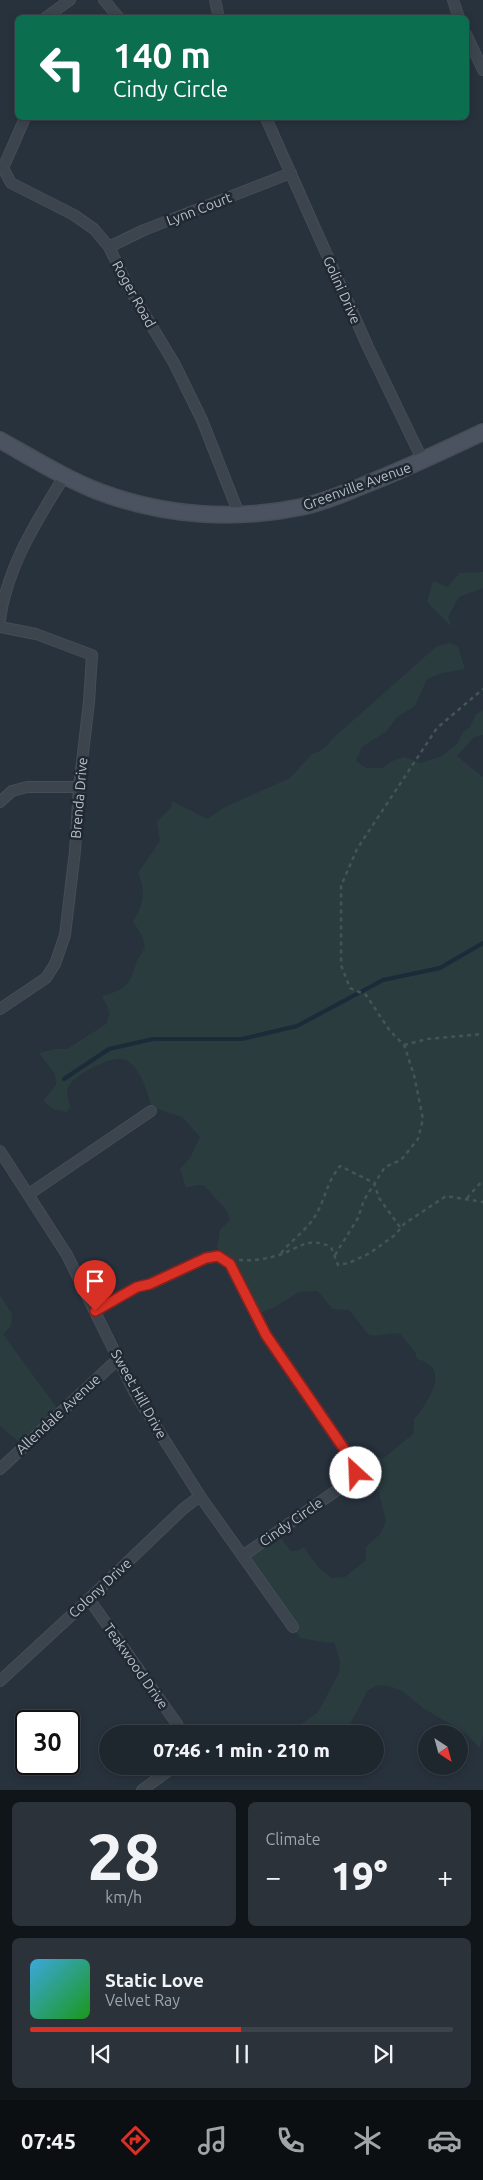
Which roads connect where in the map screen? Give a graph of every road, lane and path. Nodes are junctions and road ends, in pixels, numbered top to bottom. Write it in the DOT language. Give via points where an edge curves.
graph roads {
  1 [pos="70,0"];
  2 [pos="104,0"];
  3 [pos="215,0"];
  4 [pos="453,0"];
  5 [pos="49,15"];
  6 [pos="116,15"];
  7 [pos="218,15"];
  8 [pos="458,15"];
  9 [pos="469,40"];
  10 [pos="483,70"];
  11 [pos="24,120"];
  12 [pos="267,120"];
  13 [pos="291,173"];
  14 [pos="109,247"];
  15 [pos="483,432"];
  16 [pos="0,440"];
  17 [pos="423,461"];
  18 [pos="65,475"];
  19 [pos="239,514"];
  20 [pos="0,620"];
  21 [pos="0,627"];
  22 [pos="483,689"];
  23 [pos="79,787"];
  24 [pos="0,802"];
  25 [pos="0,1010"];
  26 [pos="483,1034"];
  27 [pos="404,1045"];
  28 [pos="150,1111"];
  29 [pos="0,1151"];
  30 [pos="483,1180"];
  31 [pos="374,1183"];
  32 [pos="29,1194"];
  33 [pos="467,1198"];
  34 [pos="483,1202"];
  35 [pos="400,1227"];
  36 [pos="279,1255"];
  37 [pos="334,1255"];
  38 [pos="230,1264"];
  39 [pos="95,1311"];
  40 [pos="118,1359"];
  41 [pos="0,1469"];
  42 [pos="200,1496"];
  43 [pos="244,1556"];
  44 [pos="89,1600"];
  45 [pos="293,1627"];
  46 [pos="0,1681"];
  47 [pos="178,1725"];
  48 [pos="163,1775"];
  49 [pos="142,1790"];
  1 -- 5 [label="street"];
  2 -- 6 [label="street"];
  3 -- 7 [label="street"];
  4 -- 8 [label="street"];
  9 -- 10 [label="street"];
  11 -- 14 [label="street, Roger Road" via="3,168 5,176 11,183 74,215 94,229"];
  12 -- 13 [label="street, Golini Drive"];
  13 -- 14 [label="street, Lynn Court" via="144,230"];
  13 -- 17 [label="street, Golini Drive"];
  14 -- 19 [label="street, Roger Road" via="130,290 174,363 223,470"];
  15 -- 17 [label="street, Greenville Avenue"];
  16 -- 18 [label="street, Greenville Avenue"];
  17 -- 19 [label="street, Greenville Avenue" via="303,507"];
  18 -- 19 [label="street, Greenville Avenue" via="100,492 160,510 188,514"];
  18 -- 20 [label="street" via="18,560 6,587"];
  21 -- 23 [label="street, Brenda Drive" via="36,634 92,655"];
  22 -- 27 [label="path" via="437,728 357,849 341,886 341,965 350,988 366,995 390,1031"];
  23 -- 24 [label="street" via="27,787 12,791"];
  23 -- 25 [label="street, Brenda Drive" via="75,852 60,952 46,978"];
  26 -- 27 [label="path" via="427,1039"];
  27 -- 31 [label="path" via="423,1118 418,1139 400,1160 385,1167"];
  28 -- 32 [label="street"];
  29 -- 32 [label="street, Sweet Hill Drive"];
  30 -- 33 [label="path"];
  31 -- 35 [label="path" via="379,1198"];
  31 -- 36 [label="path" via="340,1166 330,1178 313,1220"];
  31 -- 37 [label="path" via="358,1218"];
  32 -- 39 [label="street, Sweet Hill Drive" via="72,1263"];
  33 -- 34 [label="path"];
  33 -- 35 [label="path" via="446,1196"];
  35 -- 37 [label="path" via="395,1235 370,1253 349,1263 338,1265"];
  36 -- 37 [label="path" via="319,1241 331,1247"];
  36 -- 38 [label="path"];
  38 -- 39 [label="street" via="218,1256 206,1258 137,1287"];
  38 -- 43 [label="street, Cindy Circle" via="266,1335 351,1459 356,1473 353,1479"];
  39 -- 40 [label="street, Sweet Hill Drive"];
  40 -- 41 [label="street, Allendale Avenue"];
  40 -- 42 [label="street, Sweet Hill Drive" via="135,1393"];
  42 -- 43 [label="street, Sweet Hill Drive"];
  42 -- 44 [label="street, Colony Drive"];
  43 -- 45 [label="street, Sweet Hill Drive"];
  44 -- 46 [label="street, Colony Drive"];
  44 -- 47 [label="street, Teakwood Drive"];
  48 -- 49 [label="street"];
}
